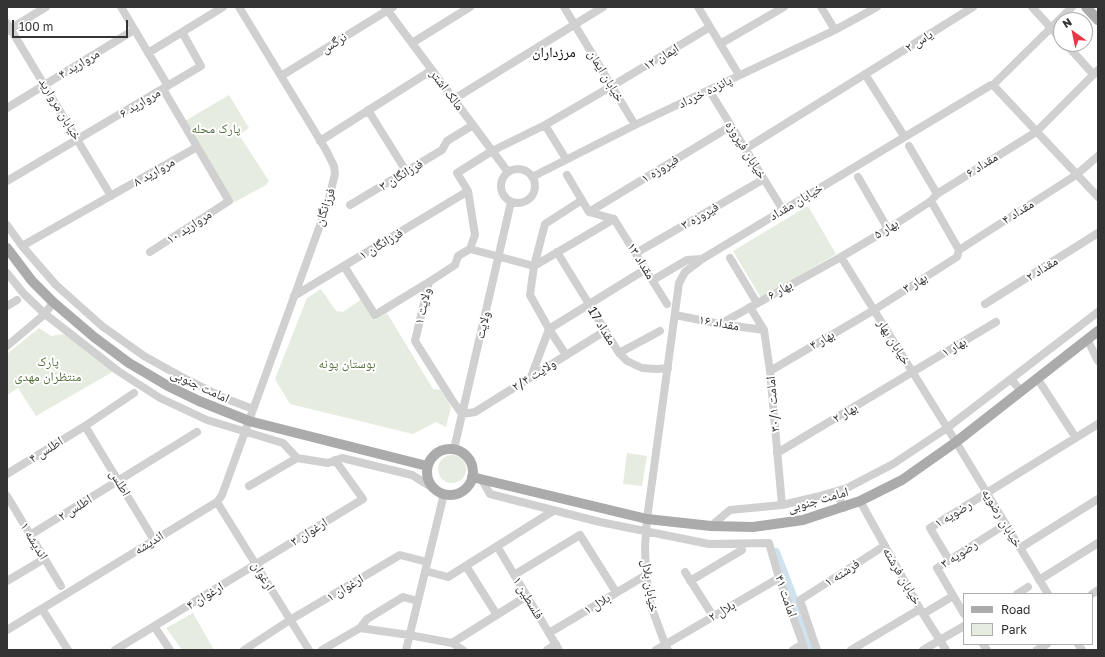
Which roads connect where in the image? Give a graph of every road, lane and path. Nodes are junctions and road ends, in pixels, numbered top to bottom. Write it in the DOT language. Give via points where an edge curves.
graph roads {
  1 [pos="46,7"];
  2 [pos="120,7"];
  3 [pos="223,7"];
  4 [pos="470,7"];
  5 [pos="564,7"];
  6 [pos="603,7"];
  7 [pos="698,7"];
  8 [pos="784,7"];
  9 [pos="821,7"];
  10 [pos="876,7"];
  11 [pos="973,7"];
  12 [pos="1032,7"];
  13 [pos="1072,7"];
  14 [pos="1086,7"];
  15 [pos="242,8"];
  16 [pos="389,8"];
  17 [pos="1098,20"];
  18 [pos="575,25"];
  19 [pos="710,27"];
  20 [pos="1051,27"];
  21 [pos="8,28"];
  22 [pos="134,30"];
  23 [pos="835,30"];
  24 [pos="182,32"];
  25 [pos="412,43"];
  26 [pos="720,44"];
  27 [pos="1075,52"];
  28 [pos="148,53"];
  29 [pos="432,70"];
  30 [pos="1096,72"];
  31 [pos="865,74"];
  32 [pos="739,75"];
  33 [pos="281,76"];
  34 [pos="45,85"];
  35 [pos="993,85"];
  36 [pos="612,86"];
  37 [pos="166,87"];
  38 [pos="709,90"];
  39 [pos="454,99"];
  40 [pos="7,108"];
  41 [pos="368,110"];
  42 [pos="473,125"];
  43 [pos="545,125"];
  44 [pos="635,125"];
  45 [pos="731,126"];
  46 [pos="1036,132"];
  47 [pos="904,136"];
  48 [pos="78,140"];
  49 [pos="320,141"];
  50 [pos="909,146"];
  51 [pos="197,147"];
  52 [pos="745,149"];
  53 [pos="492,150"];
  54 [pos="1098,156"];
  55 [pos="566,159"];
  56 [pos="406,171"];
  57 [pos="508,172"];
  58 [pos="567,175"];
  59 [pos="1076,175"];
  60 [pos="532,176"];
  61 [pos="858,177"];
  62 [pos="764,179"];
  63 [pos="7,181"];
  64 [pos="468,191"];
  65 [pos="937,194"];
  66 [pos="111,196"];
  67 [pos="1098,197"];
  68 [pos="582,200"];
  69 [pos="931,201"];
  70 [pos="511,202"];
  71 [pos="350,205"];
  72 [pos="783,210"];
  73 [pos="590,212"];
  74 [pos="614,219"];
  75 [pos="7,225"];
  76 [pos="888,229"];
  77 [pos="1098,233"];
  78 [pos="22,246"];
  79 [pos="7,248"];
  80 [pos="470,249"];
  81 [pos="150,252"];
  82 [pos="557,252"];
  83 [pos="636,253"];
  84 [pos="958,253"];
  85 [pos="498,257"];
  86 [pos="841,257"];
  87 [pos="730,258"];
  88 [pos="702,259"];
  89 [pos="344,266"];
  90 [pos="534,266"];
  91 [pos="646,270"];
  92 [pos="7,273"];
  93 [pos="653,280"];
  94 [pos="429,282"];
  95 [pos="56,285"];
  96 [pos="44,293"];
  97 [pos="294,296"];
  98 [pos="16,300"];
  99 [pos="53,302"];
  100 [pos="667,304"];
  101 [pos="985,304"];
  102 [pos="588,305"];
  103 [pos="754,305"];
  104 [pos="7,306"];
  105 [pos="874,310"];
  106 [pos="1098,312"];
  107 [pos="45,314"];
  108 [pos="675,315"];
  109 [pos="996,322"];
  110 [pos="720,324"];
  111 [pos="549,329"];
  112 [pos="764,330"];
  113 [pos="605,331"];
  114 [pos="660,331"];
  115 [pos="1098,331"];
  116 [pos="1087,340"];
  117 [pos="7,346"];
  118 [pos="619,353"];
  119 [pos="566,355"];
  120 [pos="1098,361"];
  121 [pos="668,368"];
  122 [pos="770,371"];
  123 [pos="913,373"];
  124 [pos="531,377"];
  125 [pos="1011,378"];
  126 [pos="1037,378"];
  127 [pos="1021,391"];
  128 [pos="134,393"];
  129 [pos="253,409"];
  130 [pos="462,414"];
  131 [pos="249,421"];
  132 [pos="1098,424"];
  133 [pos="85,426"];
  134 [pos="947,428"];
  135 [pos="197,432"];
  136 [pos="245,432"];
  137 [pos="1076,438"];
  138 [pos="956,442"];
  139 [pos="454,449"];
  140 [pos="777,453"];
  141 [pos="297,458"];
  142 [pos="335,460"];
  143 [pos="428,466"];
  144 [pos="7,474"];
  145 [pos="472,477"];
  146 [pos="482,480"];
  147 [pos="119,481"];
  148 [pos="249,486"];
  149 [pos="433,488"];
  150 [pos="837,491"];
  151 [pos="987,493"];
  152 [pos="444,494"];
  153 [pos="1098,499"];
  154 [pos="860,501"];
  155 [pos="8,502"];
  156 [pos="217,502"];
  157 [pos="782,505"];
  158 [pos="843,508"];
  159 [pos="554,511"];
  160 [pos="647,519"];
  161 [pos="1006,524"];
  162 [pos="711,526"];
  163 [pos="646,532"];
  164 [pos="30,535"];
  165 [pos="154,540"];
  166 [pos="1098,543"];
  167 [pos="740,544"];
  168 [pos="497,546"];
  169 [pos="884,546"];
  170 [pos="1020,548"];
  171 [pos="44,559"];
  172 [pos="948,560"];
  173 [pos="427,562"];
  174 [pos="256,565"];
  175 [pos="466,566"];
  176 [pos="425,571"];
  177 [pos="685,572"];
  178 [pos="514,575"];
  179 [pos="646,575"];
  180 [pos="779,578"];
  181 [pos="1040,580"];
  182 [pos="7,581"];
  183 [pos="690,581"];
  184 [pos="61,586"];
  185 [pos="1028,587"];
  186 [pos="616,592"];
  187 [pos="1018,593"];
  188 [pos="1047,593"];
  189 [pos="527,596"];
  190 [pos="953,596"];
  191 [pos="418,601"];
  192 [pos="42,609"];
  193 [pos="922,611"];
  194 [pos="963,612"];
  195 [pos="497,615"];
  196 [pos="713,616"];
  197 [pos="290,620"];
  198 [pos="154,626"];
  199 [pos="963,627"];
  200 [pos="360,628"];
  201 [pos="7,630"];
  202 [pos="549,633"];
  203 [pos="409,635"];
  204 [pos="940,640"];
  205 [pos="452,643"];
  206 [pos="558,647"];
  207 [pos="667,647"];
  208 [pos="804,647"];
  209 [pos="68,650"];
  210 [pos="115,650"];
  211 [pos="170,650"];
  212 [pos="244,650"];
  213 [pos="309,650"];
  214 [pos="322,650"];
  215 [pos="406,650"];
  216 [pos="463,650"];
  217 [pos="547,650"];
  218 [pos="656,650"];
  219 [pos="793,650"];
  220 [pos="817,650"];
  221 [pos="851,650"];
  222 [pos="923,650"];
  223 [pos="946,650"];
  1 -- 21 [label="street"];
  2 -- 22 [label="street"];
  3 -- 24 [label="street"];
  4 -- 25 [label="street"];
  5 -- 18 [label="street, خیابان ایمان"];
  6 -- 18 [label="street"];
  7 -- 19 [label="street"];
  8 -- 26 [label="street"];
  9 -- 23 [label="street"];
  10 -- 23 [label="street, پانزده خرداد"];
  11 -- 31 [label="street, یاس ۲"];
  12 -- 20 [label="street"];
  13 -- 20 [label="street"];
  14 -- 17 [label="main road"];
  15 -- 33 [label="street, فرزانگان"];
  16 -- 25 [label="street, مالک اشتر"];
  16 -- 33 [label="street, نرگس"];
  18 -- 36 [label="street, خیابان ایمان"];
  18 -- 39 [label="street"];
  19 -- 26 [label="street"];
  19 -- 36 [label="street, ایمان ۱۲"];
  20 -- 35 [label="street"];
  21 -- 34 [label="street, خیابان مروارید"];
  22 -- 28 [label="street"];
  22 -- 34 [label="street, مروارید ۴"];
  23 -- 32 [label="street, پانزده خرداد"];
  24 -- 28 [label="street"];
  24 -- 37 [label="street, مروارید ۶" via="201,66"];
  25 -- 29 [label="street, مالک اشتر"];
  26 -- 32 [label="street"];
  27 -- 30 [label="street"];
  28 -- 37 [label="street"];
  29 -- 39 [label="street, مالک اشتر"];
  29 -- 41 [label="street"];
  30 -- 46 [label="street, مقداد ۶"];
  31 -- 47 [label="street"];
  31 -- 52 [label="street, یاس ۲"];
  32 -- 38 [label="street, پانزده خرداد"];
  33 -- 49 [label="street, فرزانگان"];
  34 -- 40 [label="street, مروارید ۴"];
  34 -- 48 [label="street, خیابان مروارید"];
  35 -- 46 [label="street"];
  35 -- 47 [label="street, خیابان مقداد" via="987,86"];
  36 -- 43 [label="street, ایمان ۱۲"];
  36 -- 44 [label="street, خیابان ایمان"];
  37 -- 48 [label="street, مروارید ۶"];
  37 -- 51 [label="street"];
  38 -- 44 [label="street, پانزده خرداد"];
  38 -- 45 [label="street, خیابان فیروزه"];
  39 -- 42 [label="street, مالک اشتر"];
  41 -- 49 [label="street"];
  41 -- 56 [label="street"];
  42 -- 53 [label="street, مالک اشتر"];
  42 -- 56 [label="street, فرزانگان ۳" via="447,141 442,150"];
  43 -- 53 [label="street, ایمان ۱۲"];
  43 -- 55 [label="street"];
  44 -- 55 [label="street, پانزده خرداد"];
  45 -- 52 [label="street, خیابان فیروزه"];
  45 -- 73 [label="street, فیروزه ۱"];
  46 -- 59 [label="street"];
  46 -- 65 [label="street, مقداد ۶"];
  47 -- 72 [label="street, خیابان مقداد"];
  48 -- 63 [label="street, مروارید ۶"];
  48 -- 66 [label="street, خیابان مروارید"];
  49 -- 97 [label="street, فرزانگان" via="334,166 334,182"];
  50 -- 65 [label="street"];
  51 -- 66 [label="street, مروارید ۸"];
  51 -- 81 [label="street, مروارید ۱۰" via="229,201"];
  52 -- 62 [label="street, خیابان فیروزه"];
  53 -- 57 [label="street, مالک اشتر"];
  53 -- 64 [label="street, ایمان ۱۲" via="457,173"];
  54 -- 59 [label="street, مقداد ۴"];
  55 -- 60 [label="street, پانزده خرداد"];
  56 -- 71 [label="street, فرزانگان ۳"];
  57 -- 60 [label="street" via="523,170"];
  57 -- 70 [label="street" via="501,187 504,196"];
  58 -- 68 [label="street"];
  59 -- 67 [label="street"];
  59 -- 84 [label="street, مقداد ۴"];
  60 -- 70 [label="street" via="535,187 531,197 522,202"];
  61 -- 76 [label="street"];
  62 -- 72 [label="street, خیابان فیروزه"];
  62 -- 83 [label="street, فیروزه ۳"];
  64 -- 80 [label="street" via="475,235"];
  64 -- 89 [label="street, فرزانگان ۱"];
  65 -- 69 [label="street, مقداد ۶"];
  66 -- 78 [label="street, مروارید ۸"];
  68 -- 73 [label="street"];
  68 -- 90 [label="street" via="545,224"];
  69 -- 76 [label="street, بهار ۵"];
  69 -- 84 [label="street"];
  70 -- 85 [label="street, ولایت"];
  72 -- 88 [label="street, خیابان مقداد"];
  73 -- 74 [label="street"];
  74 -- 82 [label="street"];
  74 -- 83 [label="street, مقداد ۱۳"];
  75 -- 78 [label="street"];
  76 -- 86 [label="street, بهار ۵"];
  77 -- 101 [label="street, مقداد ۲"];
  78 -- 95 [label="street"];
  79 -- 96 [label="main road, امامت جنوبی"];
  80 -- 85 [label="street"];
  80 -- 94 [label="street" via="458,256 456,264"];
  82 -- 90 [label="street"];
  82 -- 102 [label="street, مقداد 17"];
  83 -- 91 [label="street, مقداد ۱۳"];
  84 -- 105 [label="street, بهار ۳"];
  85 -- 90 [label="street"];
  85 -- 130 [label="street, ولایت"];
  86 -- 103 [label="street, بهار ۶"];
  86 -- 105 [label="street, خیابان بهار"];
  87 -- 103 [label="street, امامت ۳۰/۱"];
  88 -- 93 [label="street" via="687,260"];
  88 -- 108 [label="street, خیابان مقداد" via="685,272 679,283"];
  89 -- 94 [label="street, ولایت ۱" via="375,315"];
  89 -- 97 [label="street, فرزانگان ۱"];
  90 -- 111 [label="street" via="530,295"];
  91 -- 93 [label="street, مقداد ۱۳"];
  91 -- 102 [label="street"];
  92 -- 107 [label="street"];
  93 -- 100 [label="street, مقداد ۱۳"];
  94 -- 130 [label="street, ولایت ۱" via="415,341"];
  95 -- 96 [label="street"];
  95 -- 129 [label="street" via="102,326 144,356 224,398"];
  96 -- 99 [label="main road, امامت جنوبی"];
  97 -- 129 [label="street, فرزانگان"];
  98 -- 104 [label="street"];
  99 -- 107 [label="street"];
  99 -- 131 [label="main road, امامت جنوبی" via="129,363 199,401"];
  102 -- 111 [label="street"];
  102 -- 113 [label="street, مقداد 17"];
  103 -- 110 [label="street, بهار ۶"];
  103 -- 112 [label="street, امامت ۳۰/۱"];
  105 -- 122 [label="street, بهار ۴"];
  105 -- 123 [label="street, خیابان بهار"];
  106 -- 125 [label="street"];
  107 -- 117 [label="street"];
  107 -- 136 [label="street" via="118,371 160,398 207,420"];
  108 -- 110 [label="street, مقداد ۱۶"];
  108 -- 121 [label="street, خیابان مقداد"];
  109 -- 123 [label="street, بهار ۱"];
  110 -- 112 [label="street, مقداد ۱۶"];
  111 -- 119 [label="street"];
  111 -- 124 [label="street"];
  112 -- 122 [label="street, امامت ۳۰/۱"];
  113 -- 118 [label="street, مقداد 17"];
  113 -- 119 [label="street, ولایت ۲/۴"];
  114 -- 118 [label="street"];
  115 -- 116 [label="main road, امامت جنوبی"];
  116 -- 120 [label="street"];
  116 -- 126 [label="main road, امامت جنوبی"];
  118 -- 121 [label="street, مقداد 17" via="627,361 642,368"];
  119 -- 124 [label="street, ولایت ۲/۴"];
  121 -- 160 [label="street, خیابان مقداد"];
  122 -- 140 [label="street, امامت ۳۰/۱"];
  123 -- 134 [label="street, خیابان بهار"];
  123 -- 140 [label="street, بهار ۲"];
  124 -- 130 [label="street, ولایت ۲/۴" via="475,412"];
  125 -- 127 [label="street"];
  125 -- 134 [label="street"];
  126 -- 127 [label="main road, امامت جنوبی"];
  126 -- 137 [label="street"];
  127 -- 138 [label="main road, امامت جنوبی"];
  128 -- 133 [label="street, اطلس ۴"];
  129 -- 131 [label="street, فرزانگان"];
  130 -- 139 [label="street, ولایت"];
  131 -- 136 [label="street"];
  131 -- 143 [label="main road, امامت جنوبی"];
  132 -- 137 [label="street"];
  133 -- 144 [label="street, اطلس ۴"];
  133 -- 147 [label="street, اطلس"];
  134 -- 138 [label="street, خیابان بهار"];
  134 -- 150 [label="street" via="893,464"];
  135 -- 147 [label="street, اطلس ۲"];
  136 -- 141 [label="street" via="283,443"];
  136 -- 156 [label="street" via="222,495"];
  137 -- 151 [label="street"];
  138 -- 151 [label="street, خیابان رضویه"];
  138 -- 154 [label="main road, امامت جنوبی" via="902,480"];
  139 -- 143 [label="main road" via="439,452 433,456"];
  139 -- 145 [label="main road" via="467,456 473,470"];
  140 -- 157 [label="street, امامت ۳۰/۱"];
  141 -- 142 [label="street" via="328,463"];
  141 -- 148 [label="street"];
  142 -- 149 [label="street" via="342,458 412,476"];
  142 -- 174 [label="street, ارغوان ۳" via="363,499"];
  143 -- 149 [label="main road" via="427,477"];
  145 -- 146 [label="main road, امامت جنوبی"];
  145 -- 152 [label="main road" via="464,490 452,495"];
  146 -- 159 [label="street" via="490,494"];
  146 -- 160 [label="main road, امامت جنوبی"];
  147 -- 164 [label="street, اطلس ۲"];
  147 -- 165 [label="street, اطلس"];
  149 -- 152 [label="main road"];
  150 -- 157 [label="street"];
  150 -- 158 [label="street"];
  151 -- 161 [label="street, خیابان رضویه"];
  151 -- 172 [label="street, رضویه ۱" via="930,528"];
  152 -- 173 [label="street"];
  153 -- 170 [label="street"];
  154 -- 158 [label="main road, امامت جنوبی"];
  154 -- 169 [label="street, خیابان فرشته"];
  155 -- 164 [label="street, اندیشه ۱"];
  156 -- 165 [label="street, اندیشه"];
  156 -- 174 [label="street, ارغوان"];
  157 -- 162 [label="street" via="730,510"];
  158 -- 162 [label="main road, امامت جنوبی" via="803,520 753,527"];
  159 -- 163 [label="street"];
  159 -- 168 [label="street"];
  160 -- 162 [label="main road, امامت جنوبی"];
  160 -- 163 [label="street, خیابان بلال"];
  161 -- 170 [label="street, خیابان رضویه"];
  161 -- 172 [label="street, رضویه ۳"];
  163 -- 167 [label="street" via="709,544"];
  163 -- 179 [label="street, خیابان بلال"];
  164 -- 171 [label="street, اندیشه ۱"];
  165 -- 192 [label="street, اندیشه"];
  166 -- 181 [label="street"];
  167 -- 180 [label="street, امامت ۴۱" via="769,543"];
  167 -- 183 [label="street" via="742,550"];
  168 -- 175 [label="street"];
  168 -- 178 [label="street, فلسطین ۱"];
  169 -- 193 [label="street, خیابان فرشته"];
  169 -- 220 [label="street, فرشته ۱" via="800,600"];
  170 -- 181 [label="street, خیابان رضویه"];
  171 -- 182 [label="street"];
  171 -- 184 [label="street, اندیشه ۱"];
  172 -- 190 [label="street, رضویه ۳" via="937,568"];
  173 -- 176 [label="street"];
  173 -- 197 [label="street, ارغوان ۱" via="400,555"];
  174 -- 197 [label="street, ارغوان"];
  174 -- 198 [label="street, ارغوان ۴"];
  175 -- 176 [label="street" via="448,577"];
  175 -- 195 [label="street"];
  176 -- 191 [label="street"];
  177 -- 183 [label="street"];
  178 -- 186 [label="street" via="580,535"];
  178 -- 189 [label="street, فلسطین ۱"];
  179 -- 186 [label="street, بلال ۱"];
  179 -- 207 [label="street, خیابان بلال" via="651,606"];
  180 -- 196 [label="street, بلال ۲"];
  180 -- 208 [label="street, امامت ۴۱"];
  181 -- 188 [label="street, خیابان رضویه"];
  183 -- 196 [label="street"];
  185 -- 187 [label="street"];
  186 -- 202 [label="street, بلال ۱"];
  189 -- 195 [label="street"];
  189 -- 202 [label="street, فلسطین ۱"];
  190 -- 193 [label="street"];
  190 -- 194 [label="street, رضویه ۳"];
  191 -- 200 [label="street" via="403,597 367,619"];
  191 -- 203 [label="street"];
  192 -- 201 [label="street, اندیشه"];
  192 -- 209 [label="street"];
  193 -- 204 [label="street, خیابان فرشته"];
  193 -- 221 [label="street"];
  195 -- 205 [label="street"];
  196 -- 207 [label="street, بلال ۲"];
  197 -- 212 [label="street, ارغوان ۱"];
  197 -- 213 [label="street, ارغوان"];
  198 -- 210 [label="street, ارغوان ۴"];
  198 -- 211 [label="street"];
  199 -- 204 [label="street"];
  200 -- 203 [label="street"];
  200 -- 214 [label="street"];
  202 -- 206 [label="street, فلسطین ۱"];
  203 -- 205 [label="street"];
  203 -- 215 [label="street"];
  204 -- 222 [label="street"];
  204 -- 223 [label="street, خیابان فرشته"];
  205 -- 216 [label="street"];
  206 -- 217 [label="street"];
  207 -- 218 [label="street, بلال ۲"];
  208 -- 219 [label="street"];
}
